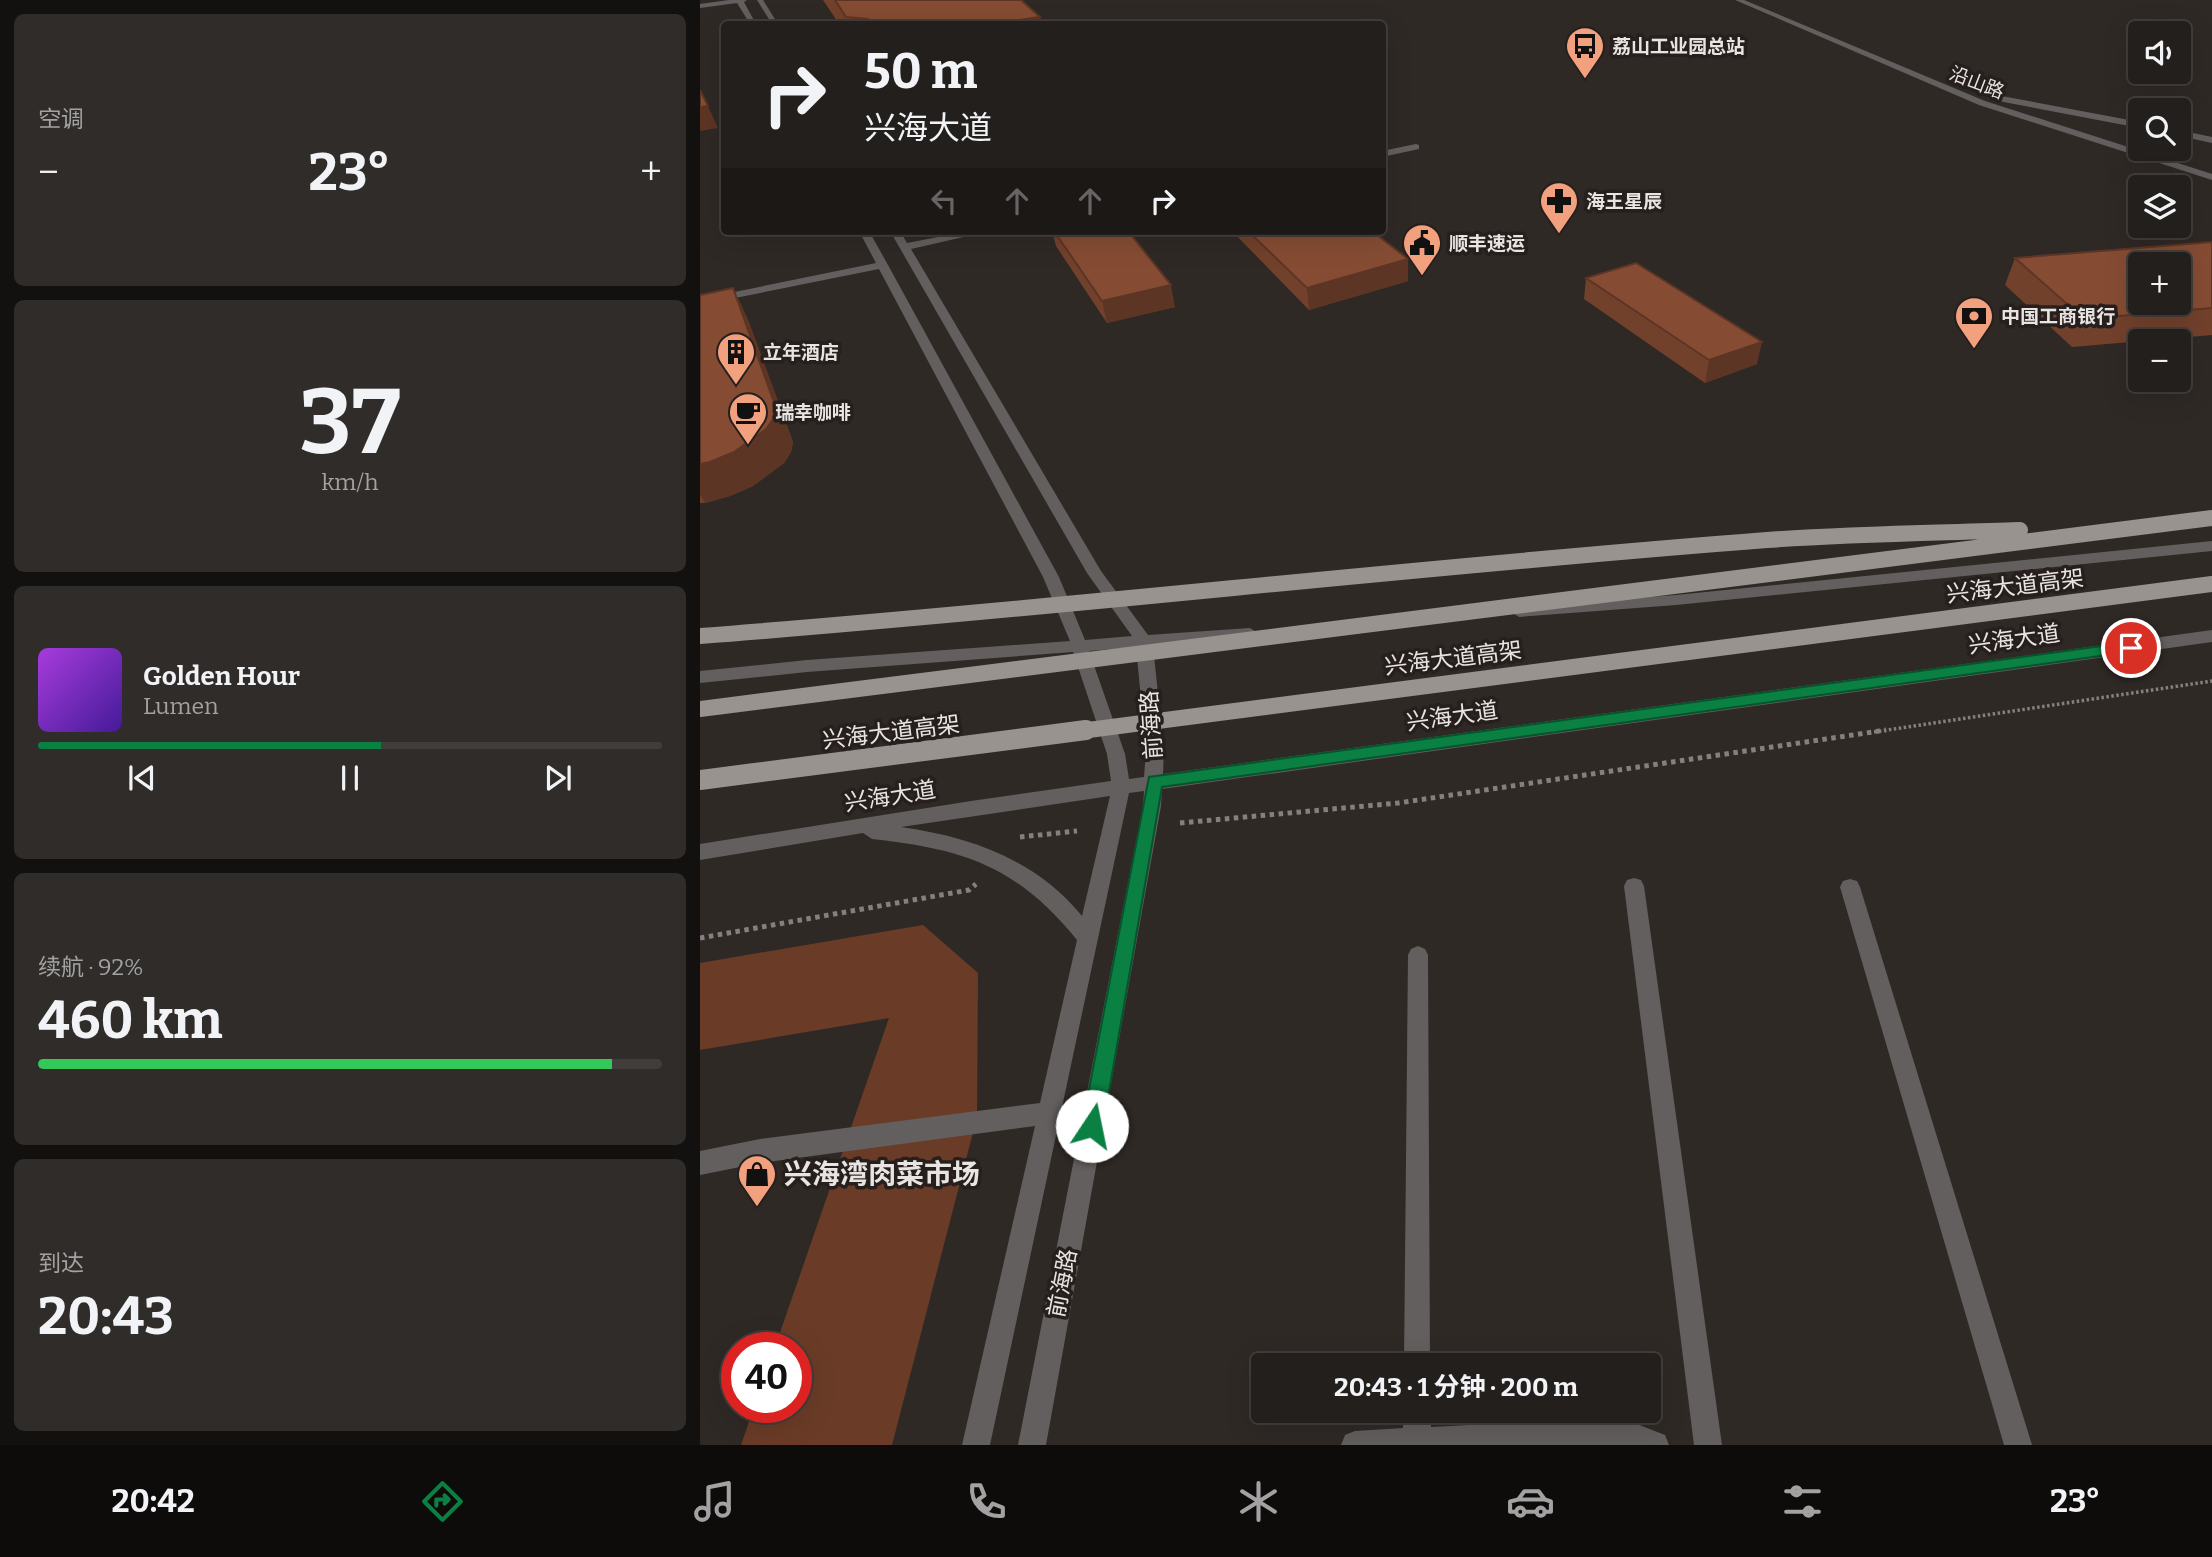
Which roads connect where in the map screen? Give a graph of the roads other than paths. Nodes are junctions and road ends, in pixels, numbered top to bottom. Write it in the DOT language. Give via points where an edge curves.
graph roads {
  1 [pos="707,0"];
  2 [pos="741,0"];
  3 [pos="760,0"];
  4 [pos="1738,0"];
  5 [pos="700,4"];
  6 [pos="752,21"];
  7 [pos="773,21"];
  8 [pos="1937,85"];
  9 [pos="2128,123"];
  10 [pos="2191,136"];
  11 [pos="2212,140"];
  12 [pos="1416,147"];
  13 [pos="1386,153"];
  14 [pos="2212,177"];
  15 [pos="866,235"];
  16 [pos="898,235"];
  17 [pos="965,235"];
  18 [pos="905,247"];
  19 [pos="883,265"];
  20 [pos="700,302"];
  21 [pos="2212,518"];
  22 [pos="2139,526"];
  23 [pos="2212,546"];
  24 [pos="2212,584"];
  25 [pos="700,636"];
  26 [pos="2212,636"];
  27 [pos="1144,641"];
  28 [pos="1079,645"];
  29 [pos="700,677"];
  30 [pos="700,709"];
  31 [pos="700,780"];
  32 [pos="1155,782"];
  33 [pos="1121,787"];
  34 [pos="845,829"];
  35 [pos="700,852"];
  36 [pos="1634,886"];
  37 [pos="1850,887"];
  38 [pos="1089,939"];
  39 [pos="1418,955"];
  40 [pos="1050,1112"];
  41 [pos="700,1163"];
  42 [pos="1417,1353"];
  43 [pos="1417,1423"];
  44 [pos="1417,1441"];
  45 [pos="1518,1441"];
  46 [pos="976,1445"];
  47 [pos="1032,1445"];
  48 [pos="1355,1445"];
  49 [pos="1655,1445"];
  50 [pos="1708,1445"];
  51 [pos="2018,1445"];
  1 -- 5 [label="street"];
  2 -- 5 [label="street"];
  2 -- 6 [label="street"];
  3 -- 7 [label="street"];
  4 -- 8 [label="street, 沿山路"];
  8 -- 9 [label="street"];
  8 -- 14 [label="street, 沿山路"];
  10 -- 11 [label="street"];
  12 -- 13 [label="street"];
  15 -- 19 [label="street, 前海路"];
  16 -- 18 [label="street"];
  17 -- 18 [label="street"];
  18 -- 27 [label="street" via="1095,573"];
  19 -- 20 [label="street"];
  19 -- 28 [label="street, 前海路" via="1051,577"];
  21 -- 22 [label="main road, 兴海大道高架, bridge"];
  22 -- 25 [label="main road, bridge" via="1771,540"];
  22 -- 30 [label="main road, 兴海大道高架, bridge"];
  23 -- 27 [label="street" via="1676,600"];
  24 -- 31 [label="main road, 兴海大道高架, bridge"];
  26 -- 32 [label="street, 兴海大道"];
  27 -- 28 [label="street"];
  27 -- 32 [label="street, 前海路"];
  28 -- 29 [label="street"];
  28 -- 33 [label="street, 前海路" via="1116,754"];
  32 -- 33 [label="street, 兴海大道"];
  32 -- 47 [label="street, 前海路"];
  33 -- 34 [label="street, 兴海大道"];
  33 -- 38 [label="street, 前海路"];
  34 -- 35 [label="street, 兴海大道"];
  34 -- 38 [label="street" via="957,844 1018,870 1051,895"];
  36 -- 50 [label="street"];
  37 -- 51 [label="street"];
  38 -- 40 [label="street, 前海路"];
  39 -- 42 [label="street"];
  40 -- 41 [label="street"];
  40 -- 46 [label="street, 前海路"];
  43 -- 44 [label="street"];
  44 -- 45 [label="street"];
  44 -- 48 [label="street"];
  45 -- 49 [label="street" via="1619,1431"];
}
